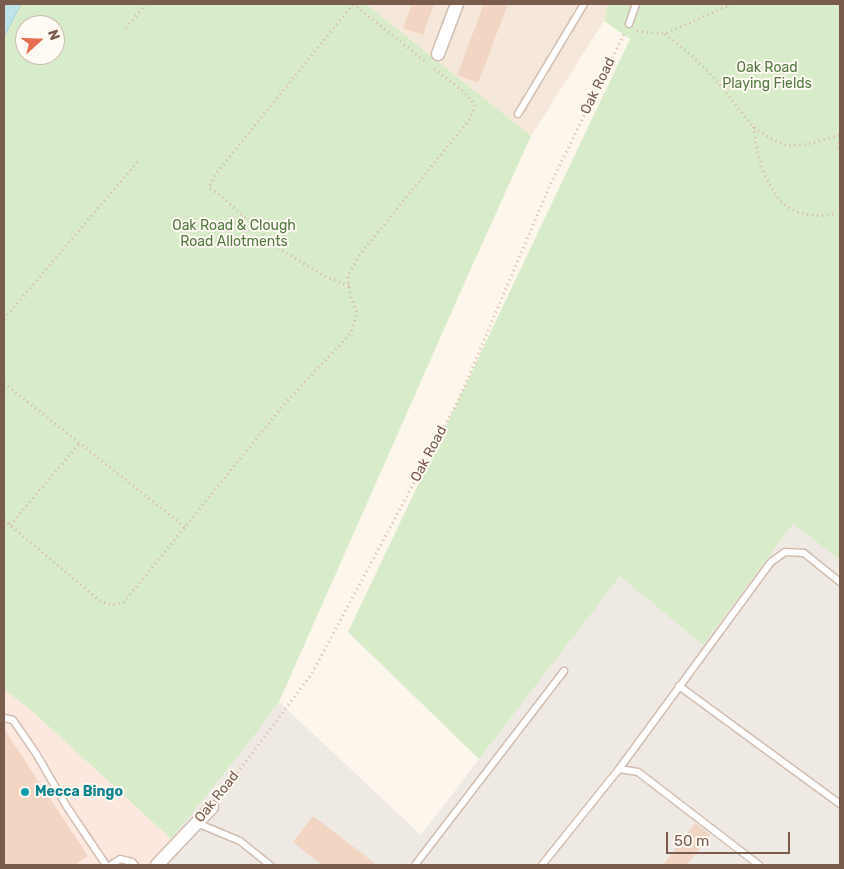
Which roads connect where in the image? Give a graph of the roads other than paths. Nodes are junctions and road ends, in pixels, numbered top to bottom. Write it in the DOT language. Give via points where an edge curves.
graph roads {
  1 [pos="457,4"];
  2 [pos="584,4"];
  3 [pos="636,4"];
  4 [pos="627,27"];
  5 [pos="438,54"];
  6 [pos="518,114"];
  7 [pos="840,582"];
  8 [pos="564,671"];
  9 [pos="679,686"];
  10 [pos="4,718"];
  11 [pos="618,769"];
  12 [pos="840,804"];
  13 [pos="212,807"];
  14 [pos="197,823"];
  15 [pos="106,865"];
  16 [pos="111,865"];
  17 [pos="135,865"];
  18 [pos="157,865"];
  19 [pos="270,865"];
  20 [pos="415,865"];
  21 [pos="542,865"];
  22 [pos="758,865"];
  1 -- 5 [label="street"];
  2 -- 6 [label="lane"];
  3 -- 4 [label="lane"];
  7 -- 9 [label="lane" via="804,553 786,552 778,557 771,562"];
  8 -- 20 [label="lane"];
  9 -- 11 [label="lane"];
  9 -- 12 [label="lane"];
  10 -- 15 [label="lane" via="13,720"];
  11 -- 21 [label="lane"];
  11 -- 22 [label="lane" via="638,772"];
  13 -- 14 [label="street, Oak Road"];
  14 -- 18 [label="street, Oak Road"];
  14 -- 19 [label="lane" via="240,841"];
  16 -- 17 [label="lane" via="120,859"];
}
